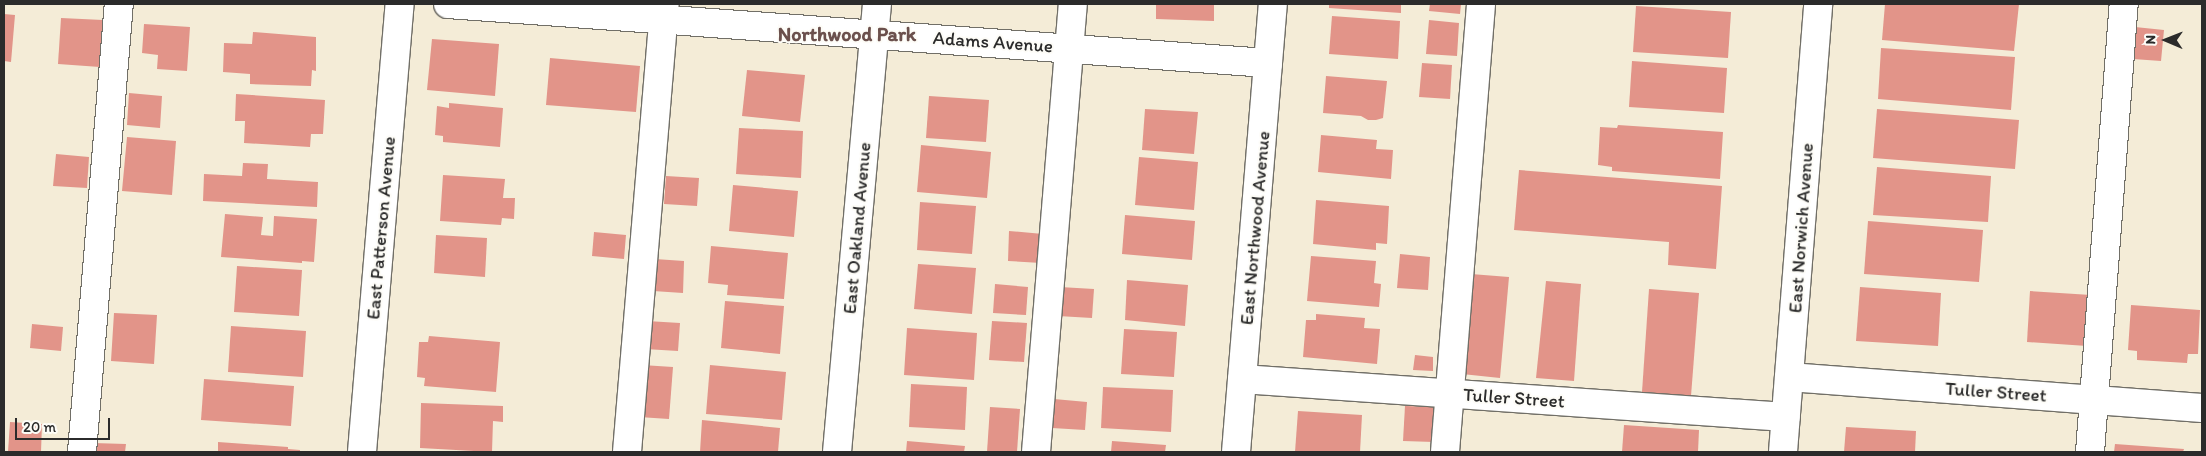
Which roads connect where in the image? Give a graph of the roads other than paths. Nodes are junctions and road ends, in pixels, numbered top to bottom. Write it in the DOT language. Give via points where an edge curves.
graph roads {
  1 [pos="119,4"];
  2 [pos="400,4"];
  3 [pos="448,4"];
  4 [pos="877,4"];
  5 [pos="1073,4"];
  6 [pos="1273,4"];
  7 [pos="1481,4"];
  8 [pos="1818,4"];
  9 [pos="2124,4"];
  10 [pos="664,12"];
  11 [pos="874,33"];
  12 [pos="1070,48"];
  13 [pos="1268,63"];
  14 [pos="1789,377"];
  15 [pos="1242,379"];
  16 [pos="1450,393"];
  17 [pos="2094,400"];
  18 [pos="2202,408"];
  19 [pos="1786,417"];
  20 [pos="82,452"];
  21 [pos="362,452"];
  22 [pos="627,452"];
  23 [pos="837,452"];
  24 [pos="1036,452"];
  25 [pos="1236,452"];
  26 [pos="1445,452"];
  27 [pos="1783,452"];
  28 [pos="2090,452"];
  1 -- 20 [label="street"];
  2 -- 21 [label="street, East Patterson Avenue"];
  3 -- 10 [label="street, Adams Avenue"];
  4 -- 11 [label="street, East Oakland Avenue"];
  5 -- 12 [label="street"];
  6 -- 13 [label="street, East Northwood Avenue"];
  7 -- 16 [label="street"];
  8 -- 14 [label="street, East Norwich Avenue"];
  9 -- 17 [label="street"];
  10 -- 11 [label="street, Adams Avenue"];
  10 -- 22 [label="street"];
  11 -- 12 [label="street, Adams Avenue"];
  11 -- 23 [label="street, East Oakland Avenue"];
  12 -- 13 [label="street, Adams Avenue"];
  12 -- 24 [label="street"];
  13 -- 15 [label="street, East Northwood Avenue"];
  14 -- 17 [label="street, Tuller Street"];
  14 -- 19 [label="street, East Norwich Avenue"];
  15 -- 16 [label="street, Tuller Street"];
  15 -- 25 [label="street, East Northwood Avenue"];
  16 -- 19 [label="street, Tuller Street"];
  16 -- 26 [label="street"];
  17 -- 18 [label="street, Tuller Street"];
  17 -- 28 [label="street"];
  19 -- 27 [label="street, East Norwich Avenue"];
}
